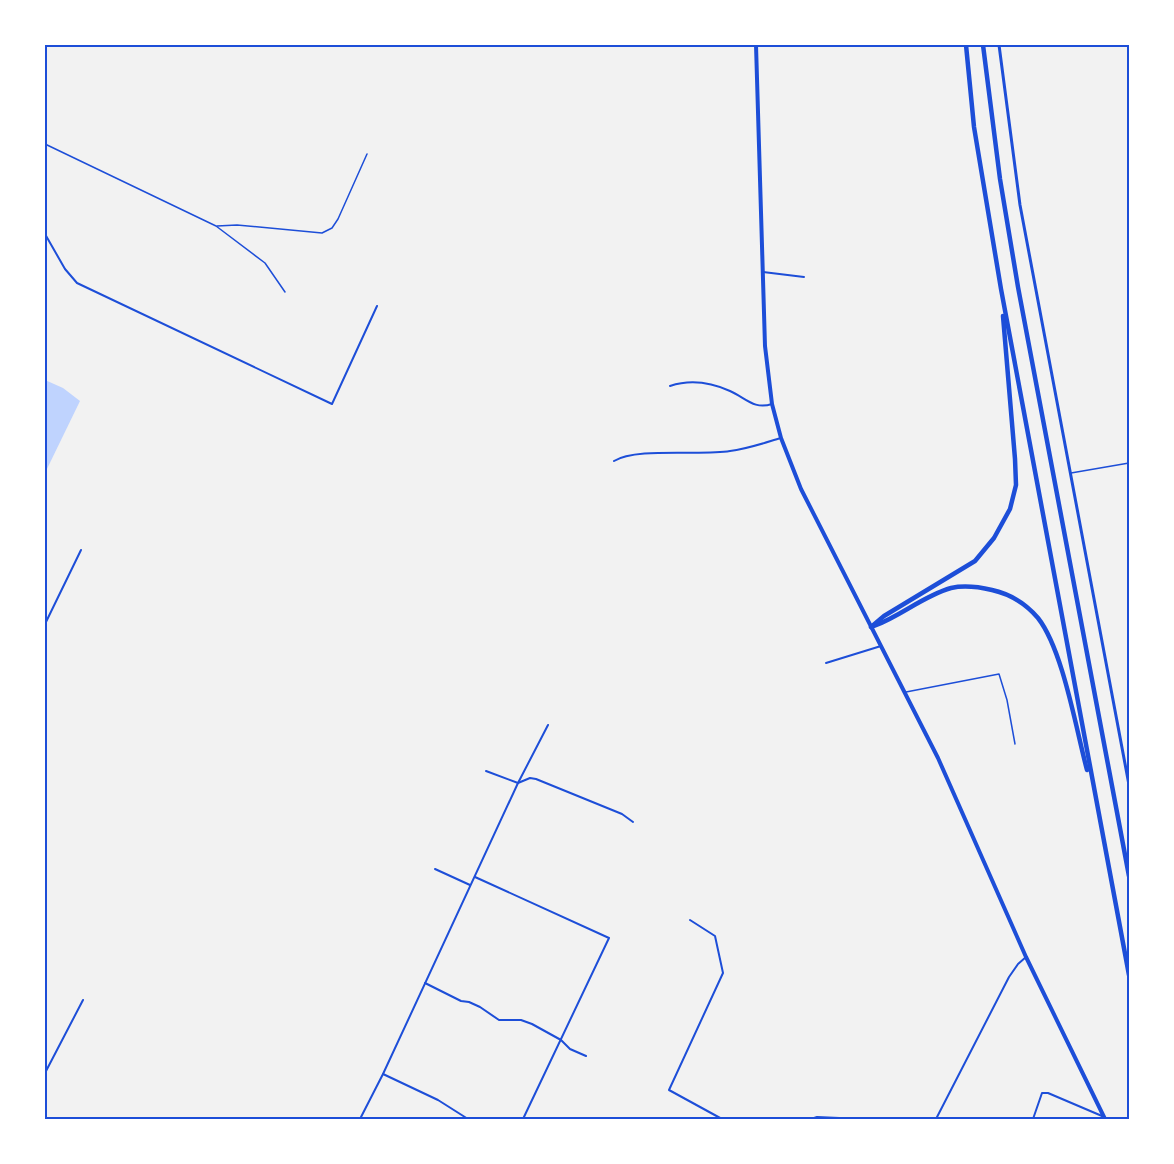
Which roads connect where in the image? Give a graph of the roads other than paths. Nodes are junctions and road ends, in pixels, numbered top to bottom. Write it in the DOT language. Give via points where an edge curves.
graph roads {
  1 [pos="756,45"];
  2 [pos="966,45"];
  3 [pos="983,45"];
  4 [pos="999,45"];
  5 [pos="45,144"];
  6 [pos="367,154"];
  7 [pos="216,226"];
  8 [pos="45,234"];
  9 [pos="763,272"];
  10 [pos="804,277"];
  11 [pos="1001,290"];
  12 [pos="285,292"];
  13 [pos="377,306"];
  14 [pos="670,386"];
  15 [pos="772,404"];
  16 [pos="781,438"];
  17 [pos="614,461"];
  18 [pos="1129,463"];
  19 [pos="1070,474"];
  20 [pos="81,550"];
  21 [pos="45,624"];
  22 [pos="871,627"];
  23 [pos="881,646"];
  24 [pos="825,663"];
  25 [pos="905,692"];
  26 [pos="548,725"];
  27 [pos="1015,744"];
  28 [pos="486,771"];
  29 [pos="518,783"];
  30 [pos="1129,785"];
  31 [pos="1096,807"];
  32 [pos="633,822"];
  33 [pos="435,869"];
  34 [pos="1129,876"];
  35 [pos="474,877"];
  36 [pos="470,885"];
  37 [pos="690,920"];
  38 [pos="1026,957"];
  39 [pos="1129,975"];
  40 [pos="425,983"];
  41 [pos="83,1000"];
  42 [pos="561,1040"];
  43 [pos="586,1056"];
  44 [pos="45,1073"];
  45 [pos="383,1074"];
  46 [pos="1105,1118"];
  47 [pos="360,1119"];
  48 [pos="468,1119"];
  49 [pos="523,1119"];
  50 [pos="722,1119"];
  51 [pos="811,1119"];
  52 [pos="862,1119"];
  53 [pos="936,1119"];
  54 [pos="1033,1119"];
  1 -- 9 [label="main road"];
  2 -- 11 [label="highway" via="974,127"];
  3 -- 34 [label="highway" via="1018,287"];
  4 -- 19 [label="street" via="1020,205"];
  5 -- 7 [label="lane"];
  6 -- 7 [label="lane" via="339,219 322,233"];
  7 -- 12 [label="lane" via="265,263"];
  8 -- 13 [label="street" via="77,283 332,404"];
  9 -- 10 [label="street"];
  9 -- 15 [label="main road" via="765,346"];
  11 -- 22 [label="highway" via="1015,459 1016,485 1010,509 975,561"];
  11 -- 31 [label="highway"];
  14 -- 15 [label="street" via="697,382 729,390 754,405"];
  15 -- 16 [label="main road"];
  16 -- 17 [label="street" via="731,451 644,454"];
  16 -- 22 [label="main road" via="801,489"];
  18 -- 19 [label="lane"];
  19 -- 30 [label="street"];
  20 -- 21 [label="street"];
  22 -- 23 [label="main road"];
  22 -- 31 [label="highway" via="954,588 982,588 1019,601 1045,629 1062,673"];
  23 -- 24 [label="street"];
  23 -- 25 [label="main road"];
  25 -- 27 [label="lane" via="999,674"];
  25 -- 38 [label="main road"];
  26 -- 29 [label="street"];
  28 -- 29 [label="street"];
  29 -- 32 [label="street" via="536,779"];
  29 -- 35 [label="street"];
  31 -- 39 [label="highway"];
  33 -- 36 [label="street"];
  35 -- 36 [label="street"];
  35 -- 42 [label="street" via="609,938"];
  36 -- 40 [label="street"];
  37 -- 50 [label="street" via="715,936 723,973 669,1090"];
  38 -- 46 [label="main road"];
  38 -- 53 [label="street" via="1009,977"];
  40 -- 42 [label="street" via="480,1007 499,1020 521,1020"];
  40 -- 45 [label="street"];
  41 -- 44 [label="street"];
  42 -- 43 [label="street"];
  42 -- 49 [label="street"];
  45 -- 47 [label="street"];
  45 -- 48 [label="street"];
  46 -- 54 [label="street" via="1041,1093"];
  51 -- 52 [label="street"];
}
